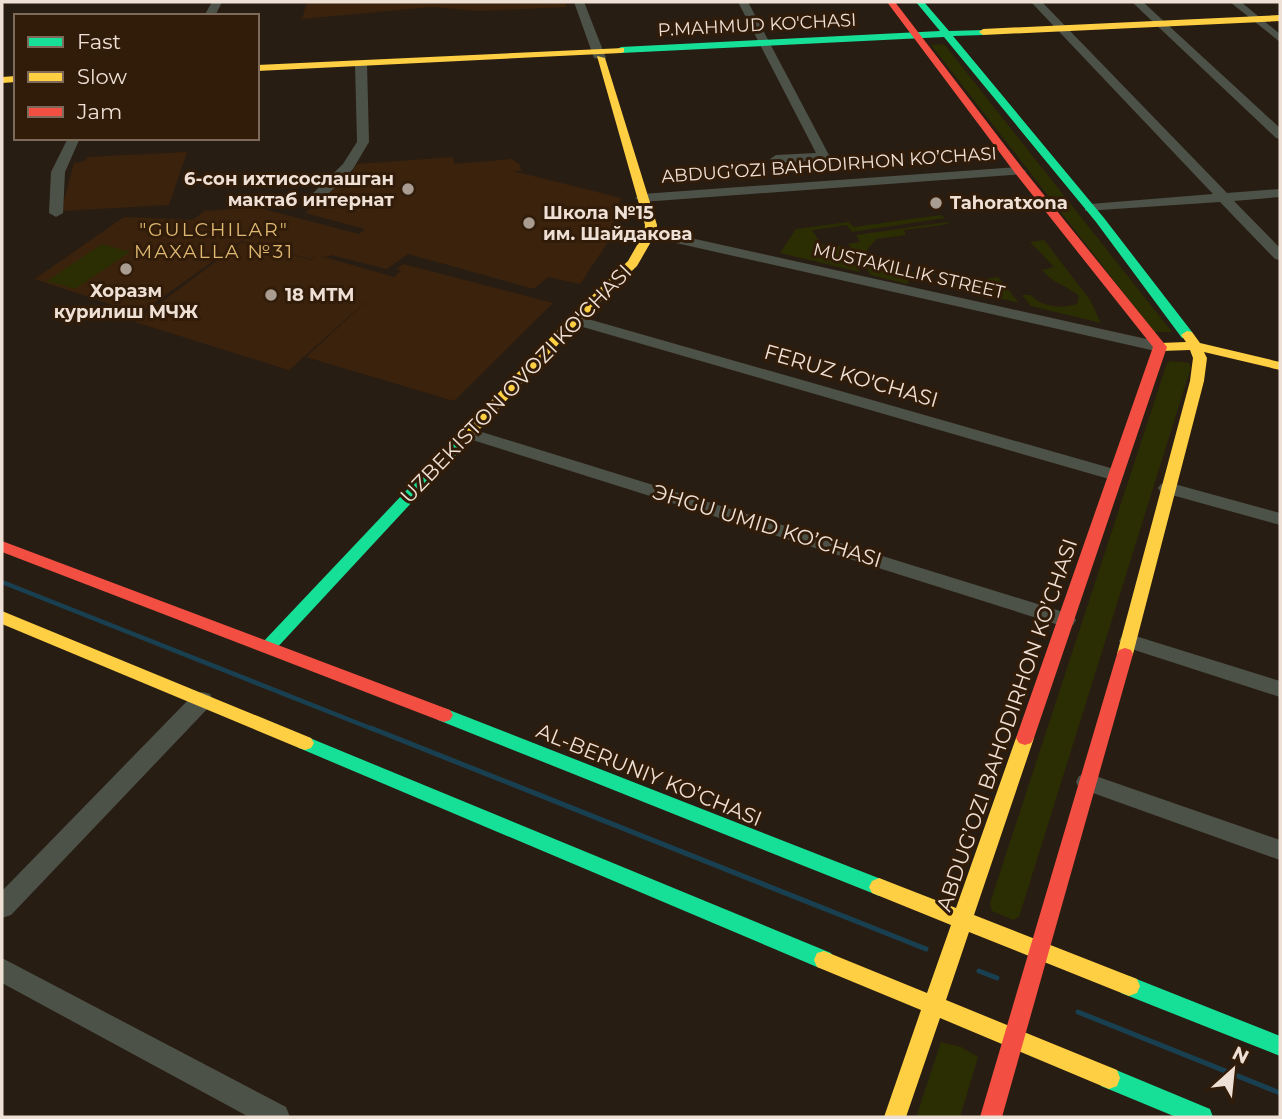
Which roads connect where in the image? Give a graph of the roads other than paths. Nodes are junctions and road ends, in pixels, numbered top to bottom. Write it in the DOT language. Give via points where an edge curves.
graph roads {
  1 [pos="579,2"];
  2 [pos="743,2"];
  3 [pos="891,2"];
  4 [pos="920,2"];
  5 [pos="1036,2"];
  6 [pos="1138,2"];
  7 [pos="1235,2"];
  8 [pos="1280,18"];
  9 [pos="1256,19"];
  10 [pos="1161,24"];
  11 [pos="1061,28"];
  12 [pos="947,34"];
  13 [pos="916,36"];
  14 [pos="1280,39"];
  15 [pos="765,43"];
  16 [pos="599,55"];
  17 [pos="361,64"];
  18 [pos="259,68"];
  19 [pos="1280,135"];
  20 [pos="73,140"];
  21 [pos="776,159"];
  22 [pos="1019,171"];
  23 [pos="1280,192"];
  24 [pos="1225,197"];
  25 [pos="642,198"];
  26 [pos="312,202"];
  27 [pos="1090,208"];
  28 [pos="56,213"];
  29 [pos="650,233"];
  30 [pos="1280,256"];
  31 [pos="574,320"];
  32 [pos="1160,347"];
  33 [pos="1197,351"];
  34 [pos="1280,366"];
  35 [pos="1280,375"];
  36 [pos="469,433"];
  37 [pos="1115,475"];
  38 [pos="1167,488"];
  39 [pos="1280,519"];
  40 [pos="2,546"];
  41 [pos="2,617"];
  42 [pos="1066,620"];
  43 [pos="1129,641"];
  44 [pos="268,647"];
  45 [pos="1280,689"];
  46 [pos="202,701"];
  47 [pos="1087,782"];
  48 [pos="1280,850"];
  49 [pos="2,907"];
  50 [pos="962,922"];
  51 [pos="1038,951"];
  52 [pos="2,970"];
  53 [pos="933,1006"];
  54 [pos="1014,1040"];
  55 [pos="1280,1046"];
  56 [pos="276,1117"];
  57 [pos="895,1117"];
  58 [pos="991,1117"];
  59 [pos="1202,1117"];
  1 -- 16 [label="street"];
  2 -- 15 [label="street"];
  3 -- 13 [label="main road, ABDUG’OZI BAHODIRHON KO’CHASI"];
  4 -- 12 [label="main road, ABDUG’OZI BAHODIRHON KO’CHASI"];
  5 -- 11 [label="street"];
  6 -- 10 [label="street"];
  7 -- 9 [label="street"];
  8 -- 9 [label="main road, P.MAHMUD KO'CHASI"];
  9 -- 10 [label="main road, P.MAHMUD KO'CHASI"];
  9 -- 14 [label="street"];
  10 -- 11 [label="main road, P.MAHMUD KO'CHASI"];
  10 -- 19 [label="street"];
  11 -- 12 [label="main road, P.MAHMUD KO'CHASI"];
  11 -- 24 [label="street"];
  12 -- 13 [label="main road, P.MAHMUD KO'CHASI"];
  12 -- 27 [label="main road, ABDUG’OZI BAHODIRHON KO’CHASI"];
  13 -- 15 [label="main road, P.MAHMUD KO'CHASI"];
  13 -- 22 [label="main road, ABDUG’OZI BAHODIRHON KO’CHASI"];
  15 -- 16 [label="main road, P.MAHMUD KO'CHASI"];
  15 -- 21 [label="street" via="824,157"];
  16 -- 17 [label="main road, P.MAHMUD KO'CHASI"];
  16 -- 25 [label="main road"];
  17 -- 18 [label="main road, P.MAHMUD KO'CHASI"];
  17 -- 26 [label="street" via="363,142 348,166"];
  20 -- 28 [label="street" via="58,172"];
  22 -- 25 [label="street, ABDUG’OZI BAHODIRHON KO’CHASI"];
  22 -- 32 [label="main road, ABDUG’OZI BAHODIRHON KO’CHASI"];
  23 -- 24 [label="street"];
  24 -- 27 [label="street"];
  24 -- 30 [label="street"];
  25 -- 29 [label="main road"];
  27 -- 33 [label="main road, ABDUG’OZI BAHODIRHON KO’CHASI"];
  29 -- 31 [label="main road, UZBEKISTON OVOZI KO'CHASI" via="633,263"];
  29 -- 32 [label="street, MUSTAKILLIK STREET"];
  31 -- 36 [label="main road, UZBEKISTON OVOZI KO'CHASI"];
  31 -- 37 [label="street, FERUZ KO'CHASI"];
  32 -- 33 [label="main road"];
  32 -- 37 [label="main road, ABDUG’OZI BAHODIRHON KO’CHASI"];
  33 -- 34 [label="main road" via="1202,346"];
  33 -- 35 [label="main road"];
  33 -- 38 [label="main road" via="1197,381"];
  36 -- 42 [label="street, ЭHGU UMID KO’CHASI"];
  36 -- 44 [label="main road, UZBEKISTON OVOZI KO'CHASI"];
  37 -- 42 [label="main road, ABDUG’OZI BAHODIRHON KO’CHASI"];
  38 -- 39 [label="street"];
  38 -- 43 [label="main road"];
  40 -- 44 [label="main road, AL-BERUNIY KO’CHASI"];
  41 -- 46 [label="main road"];
  42 -- 50 [label="main road, ABDUG’OZI BAHODIRHON KO’CHASI"];
  43 -- 45 [label="street"];
  43 -- 47 [label="main road"];
  44 -- 50 [label="main road, AL-BERUNIY KO’CHASI"];
  46 -- 49 [label="street"];
  46 -- 53 [label="main road"];
  47 -- 48 [label="street"];
  47 -- 51 [label="main road"];
  50 -- 51 [label="main road, AL-BERUNIY KO’CHASI"];
  50 -- 53 [label="main road, ABDUG’OZI BAHODIRHON KO’CHASI"];
  51 -- 54 [label="main road"];
  51 -- 55 [label="main road, AL-BERUNIY KO’CHASI"];
  52 -- 56 [label="street"];
  53 -- 54 [label="main road"];
  53 -- 57 [label="main road, ABDUG’OZI BAHODIRHON KO’CHASI"];
  54 -- 58 [label="main road"];
  54 -- 59 [label="main road"];
}
